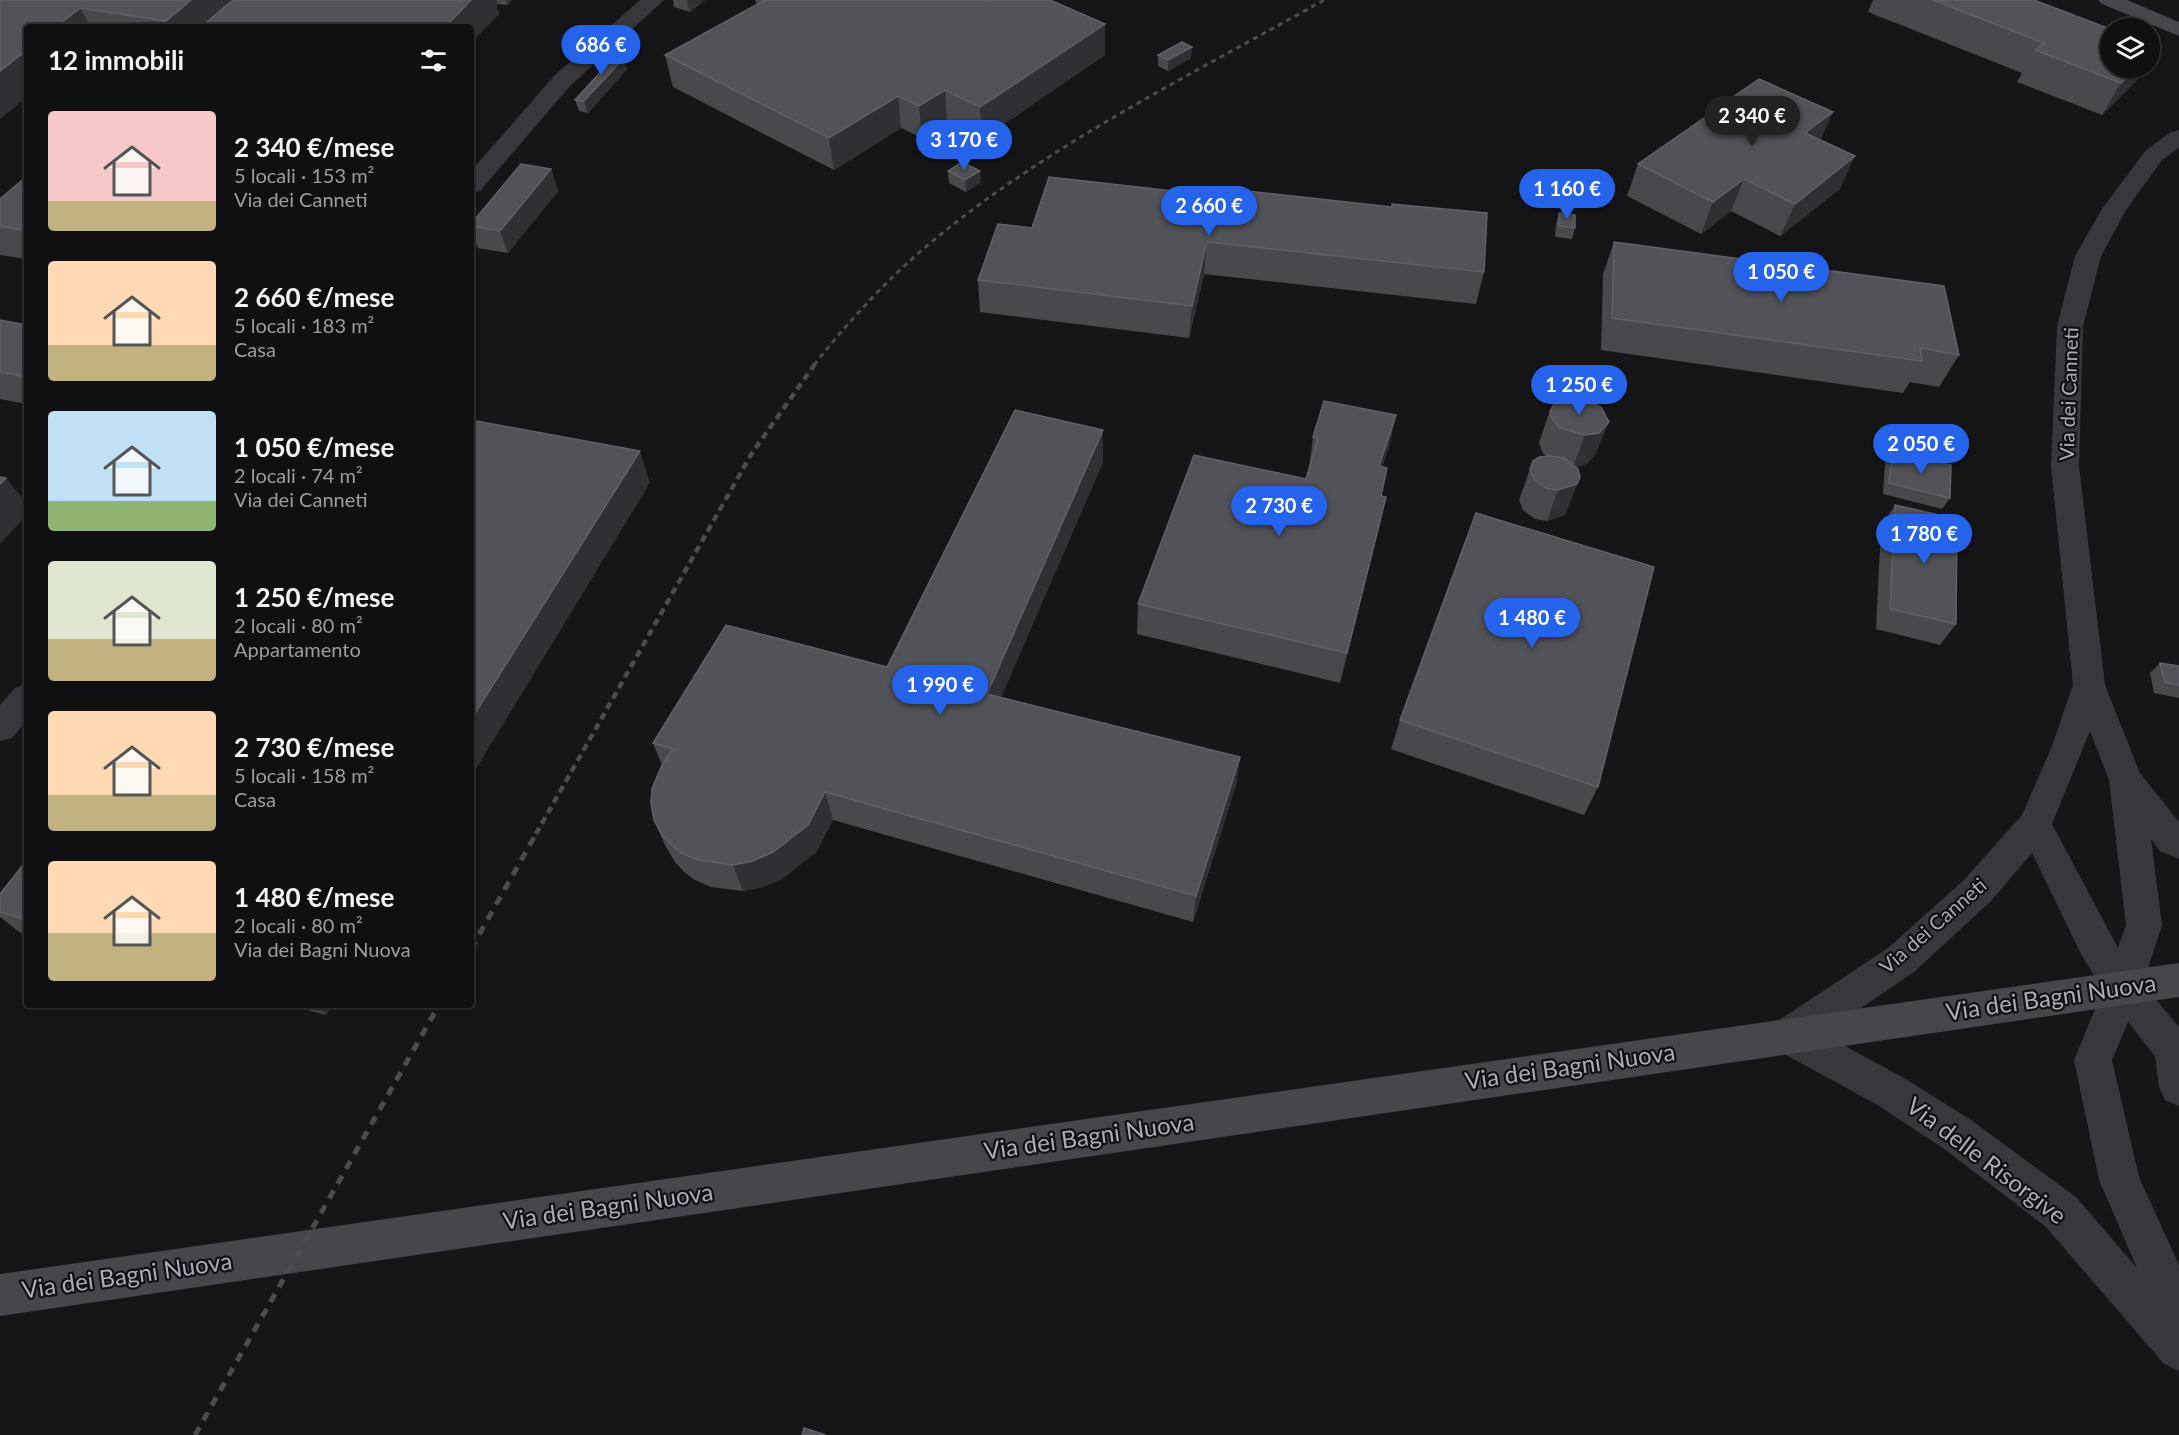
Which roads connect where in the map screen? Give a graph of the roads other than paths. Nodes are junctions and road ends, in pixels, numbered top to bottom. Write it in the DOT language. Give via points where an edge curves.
graph roads {
  1 [pos="653,0"];
  2 [pos="2109,0"];
  3 [pos="2141,12"];
  4 [pos="2179,22"];
  5 [pos="2179,30"];
  6 [pos="2179,137"];
  7 [pos="474,183"];
  8 [pos="2089,685"];
  9 [pos="24,700"];
  10 [pos="0,728"];
  11 [pos="2126,780"];
  12 [pos="2035,824"];
  13 [pos="2179,844"];
  14 [pos="2179,980"];
  15 [pos="2124,988"];
  16 [pos="1789,1036"];
  17 [pos="2179,1088"];
  18 [pos="0,1295"];
  19 [pos="2179,1313"];
  20 [pos="2179,1349"];
  1 -- 7 [label="street" via="562,81"];
  2 -- 3 [label="street"];
  3 -- 4 [label="street"];
  3 -- 5 [label="street"];
  6 -- 8 [label="street, Via dei Canneti" via="2154,155 2114,209 2088,256 2070,326 2065,466"];
  8 -- 11 [label="street, Via dei Canneti"];
  8 -- 12 [label="street, Via dei Canneti" via="2069,746"];
  9 -- 10 [label="street"];
  11 -- 13 [label="street, Via dei Canneti"];
  11 -- 15 [label="street, Via dei Canneti" via="2144,925"];
  12 -- 15 [label="street" via="2094,942"];
  12 -- 16 [label="street, Via dei Canneti" via="1977,891 1901,960"];
  14 -- 15 [label="street, Via dei Bagni Nuova"];
  15 -- 16 [label="street, Via dei Bagni Nuova"];
  15 -- 17 [label="street" via="2173,1049"];
  15 -- 19 [label="street" via="2093,1060 2118,1179"];
  16 -- 18 [label="street, Via dei Bagni Nuova"];
  16 -- 20 [label="street, Via delle Risorgive" via="1890,1090 1957,1134 2061,1212"];
}
